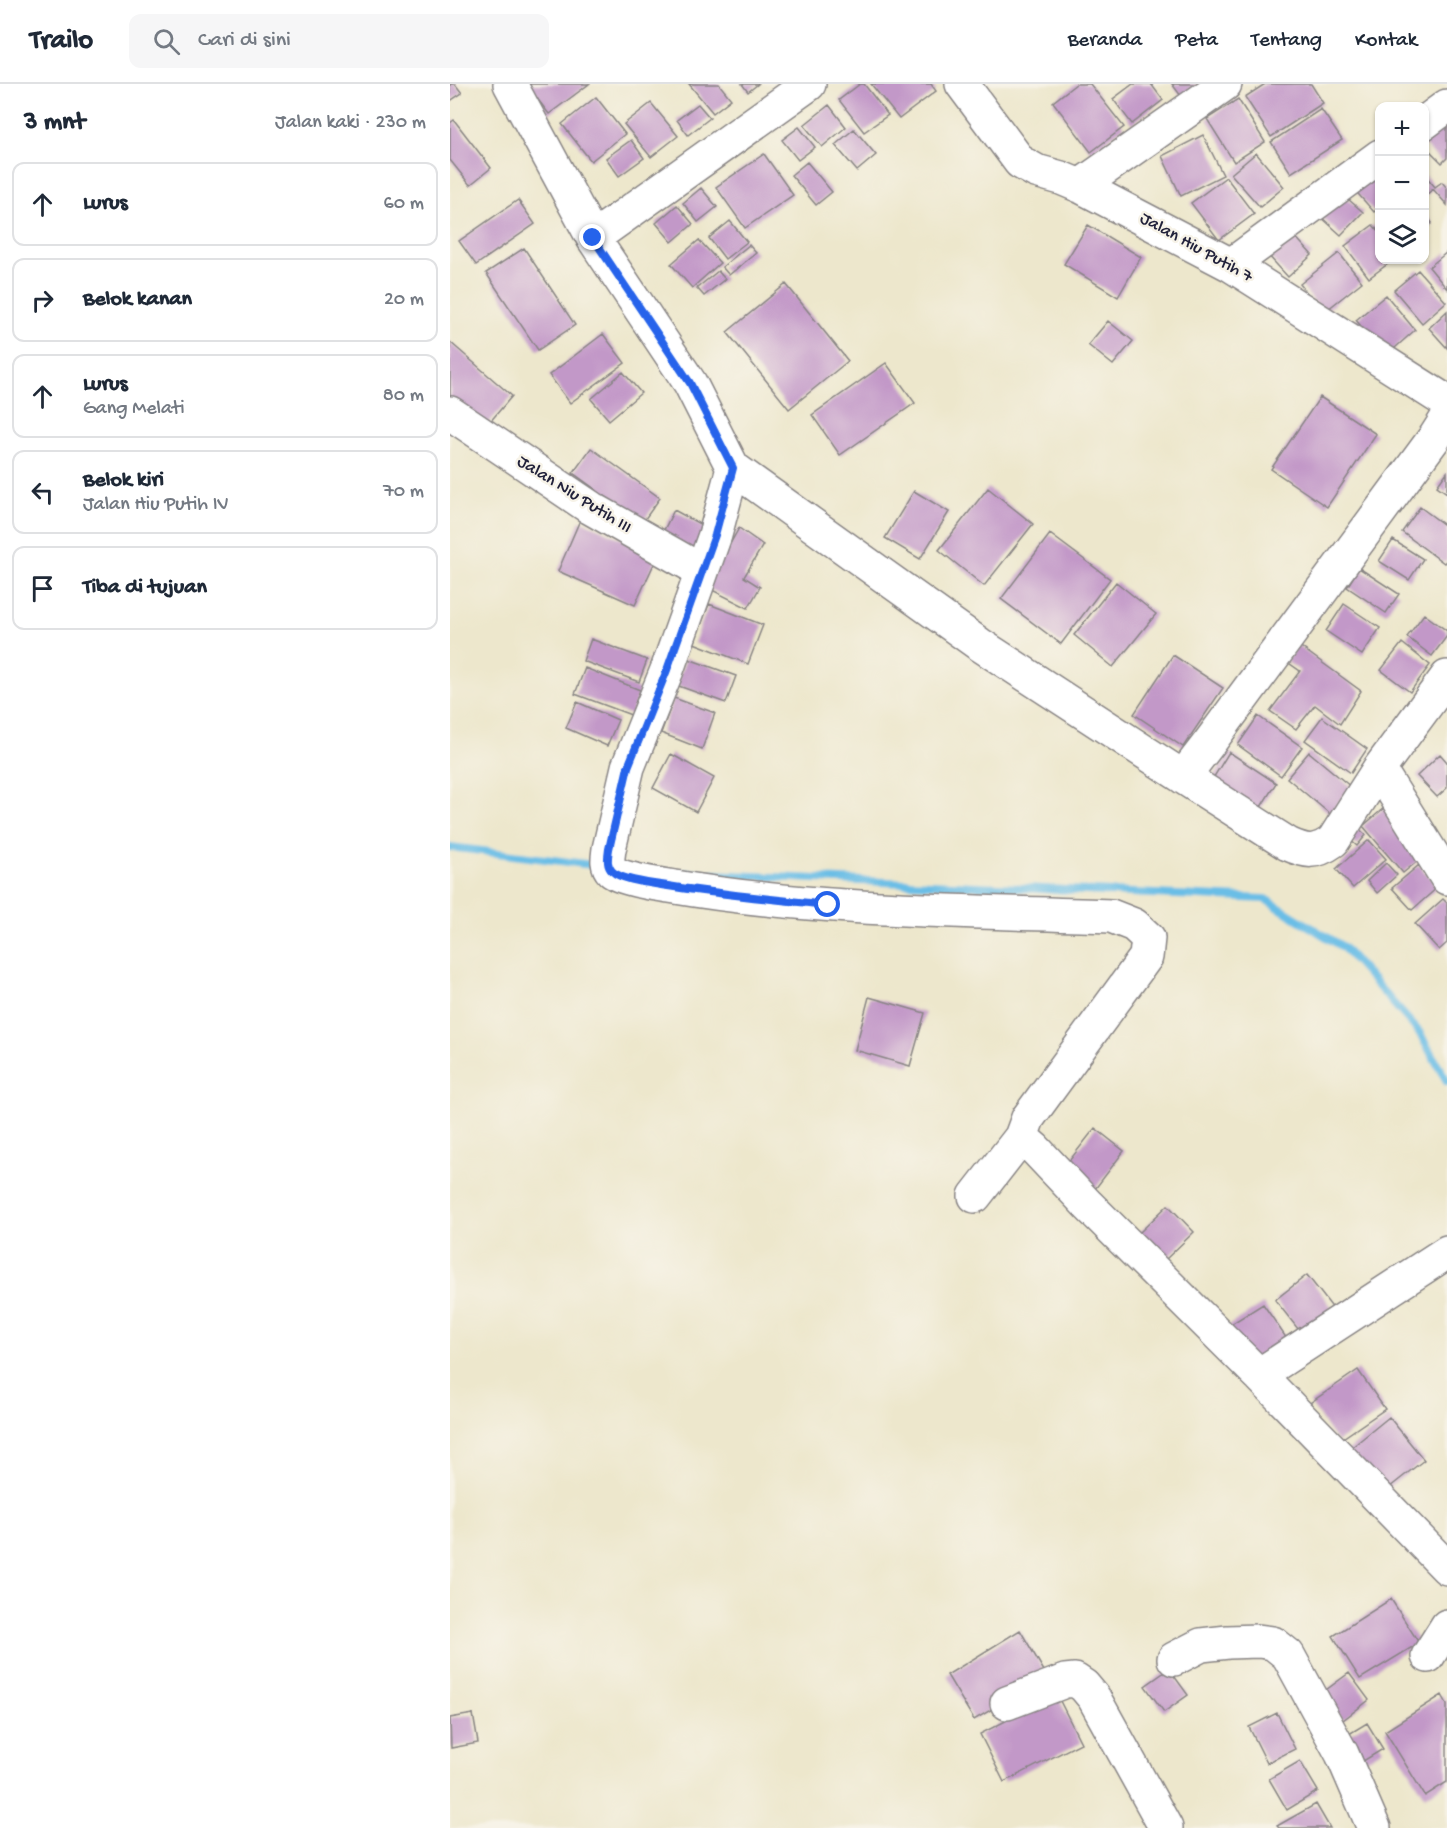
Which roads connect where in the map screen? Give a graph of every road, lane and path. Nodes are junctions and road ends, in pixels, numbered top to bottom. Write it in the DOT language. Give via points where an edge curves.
graph roads {
  1 [pos="510,84"];
  2 [pos="809,84"];
  3 [pos="962,84"];
  4 [pos="1225,84"];
  5 [pos="1447,106"];
  6 [pos="1429,120"];
  7 [pos="1375,160"];
  8 [pos="1080,186"];
  9 [pos="593,238"];
  10 [pos="1231,265"];
  11 [pos="1444,400"];
  12 [pos="450,413"];
  13 [pos="733,468"];
  14 [pos="702,572"];
  15 [pos="1447,677"];
  16 [pos="1379,769"];
  17 [pos="1183,777"];
  18 [pos="1447,878"];
  19 [pos="1021,1137"];
  20 [pos="975,1196"];
  21 [pos="1447,1252"];
  22 [pos="1259,1375"];
  23 [pos="1447,1568"];
  24 [pos="1447,1626"];
  25 [pos="1428,1656"];
  26 [pos="1174,1659"];
  27 [pos="1007,1702"];
  28 [pos="1166,1828"];
  29 [pos="1374,1828"];
  1 -- 9 [label="street"];
  2 -- 9 [label="street"];
  3 -- 8 [label="street, Jalan Hiu Putih 7" via="1020,162"];
  4 -- 8 [label="street"];
  5 -- 6 [label="street"];
  7 -- 10 [label="street"];
  8 -- 10 [label="street, Jalan Hiu Putih 7"];
  9 -- 13 [label="street" via="690,383"];
  10 -- 11 [label="street, Jalan Hiu Putih 7"];
  11 -- 17 [label="street" via="1435,437"];
  12 -- 14 [label="street, Jalan Niu Putih III" via="591,508"];
  13 -- 14 [label="street"];
  13 -- 17 [label="street" via="979,644"];
  14 -- 19 [label="street" via="628,767 609,849 611,870 646,882 735,896 828,905 1111,916 1134,924 1148,938 1146,957 1028,1118"];
  15 -- 16 [label="street"];
  16 -- 17 [label="street" via="1333,841 1324,848 1304,851"];
  16 -- 18 [label="street"];
  19 -- 20 [label="street"];
  19 -- 22 [label="street"];
  21 -- 22 [label="street"];
  22 -- 23 [label="street"];
  24 -- 25 [label="street"];
  26 -- 29 [label="street" via="1201,1645 1228,1642 1273,1643 1288,1655 1342,1754"];
  27 -- 28 [label="street" via="1065,1681 1075,1680 1084,1686"];
}
